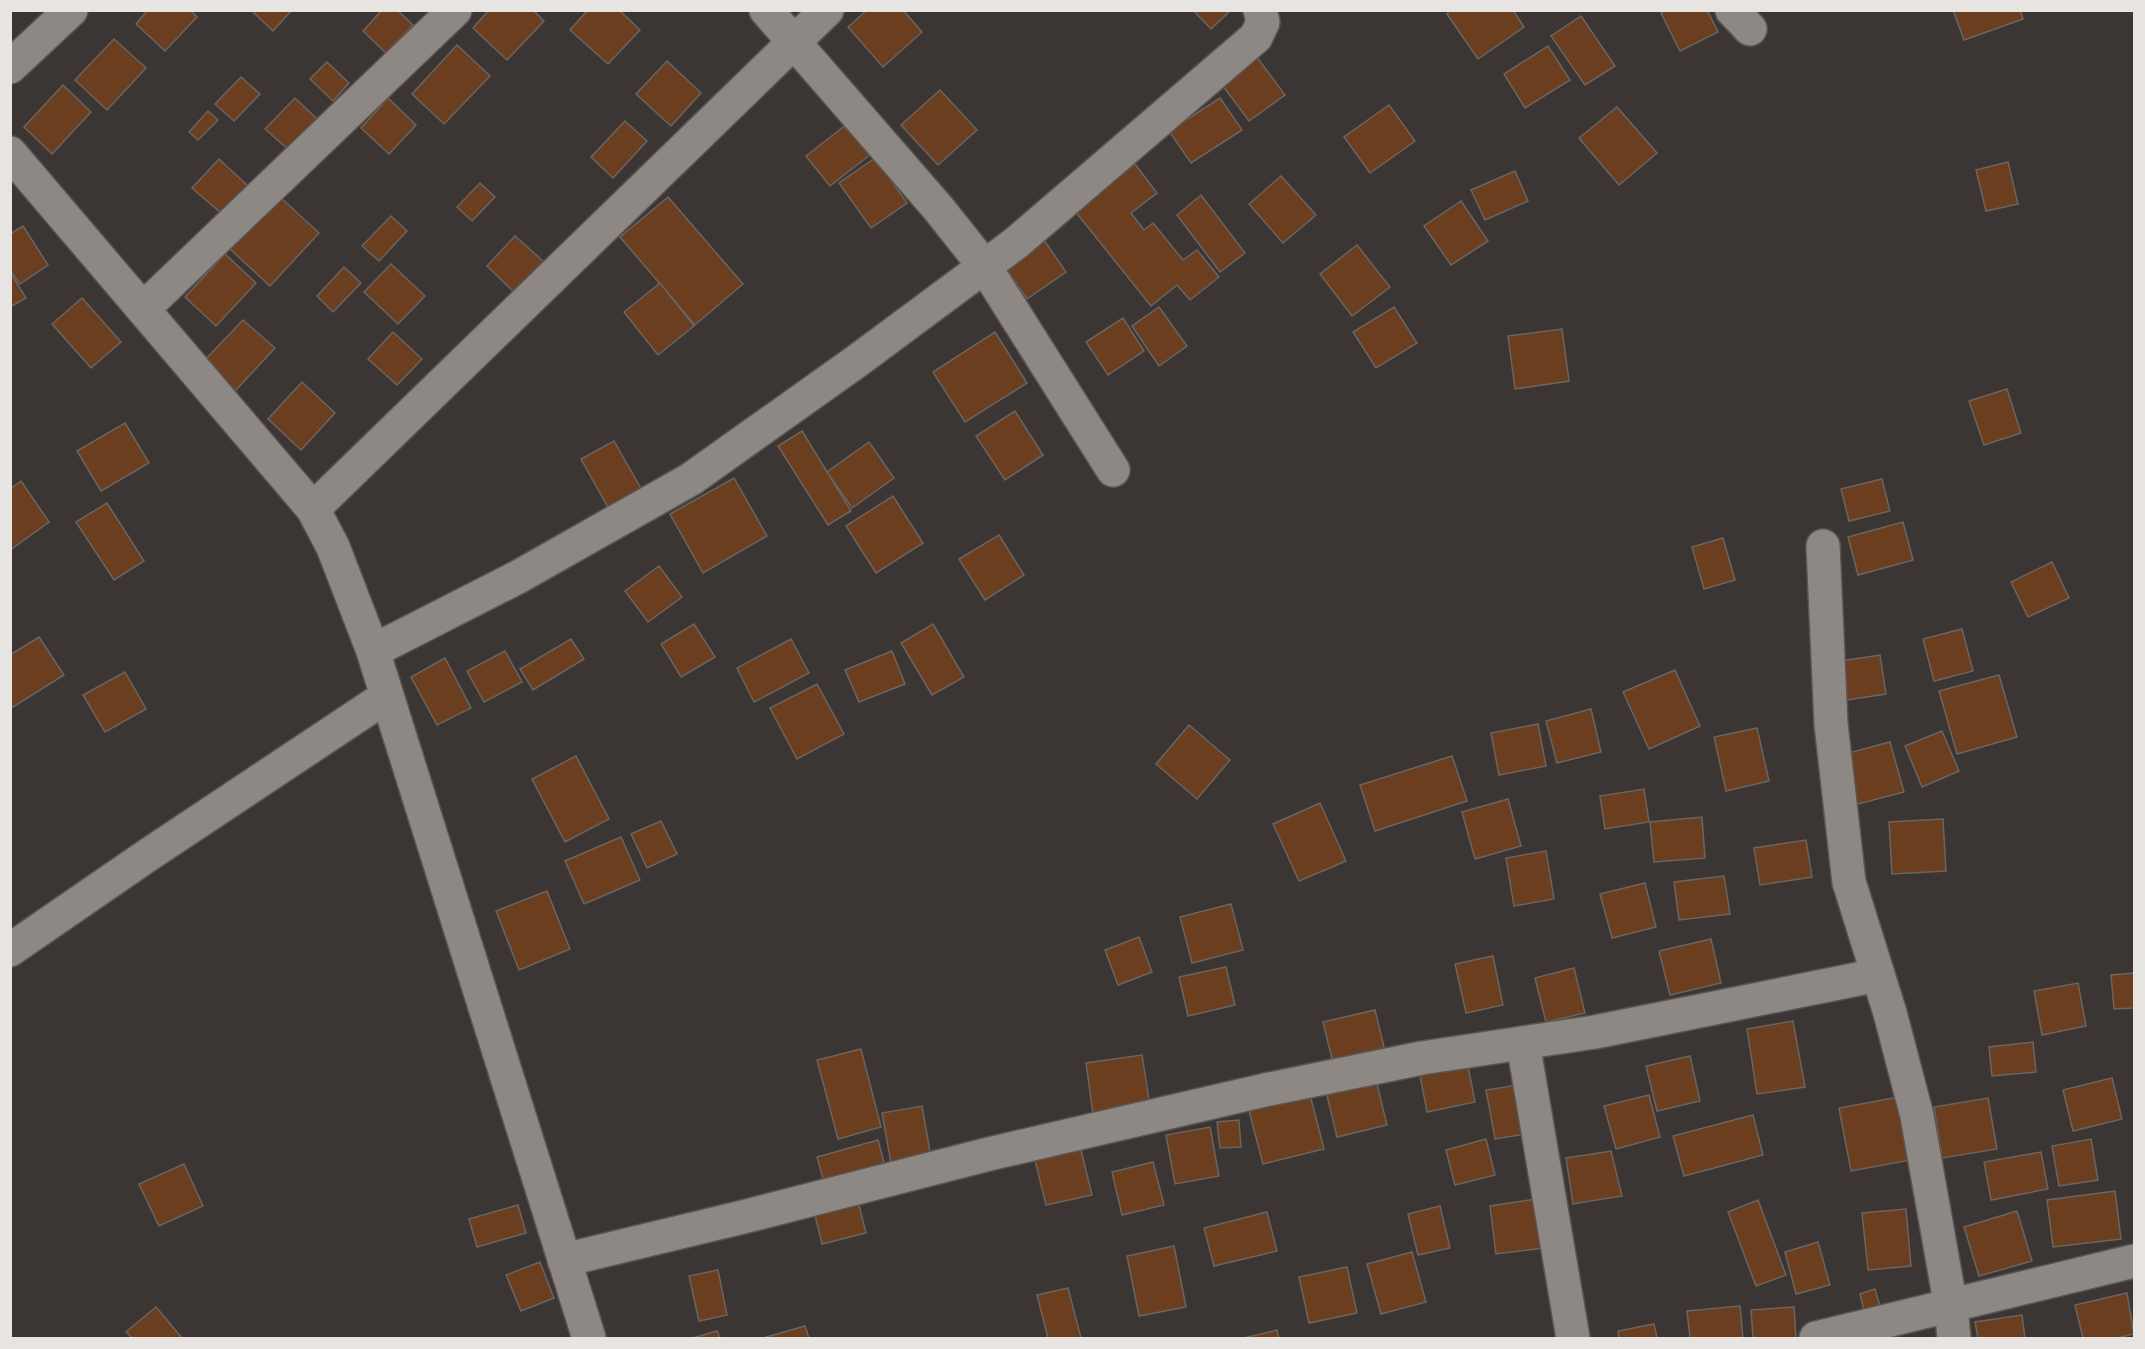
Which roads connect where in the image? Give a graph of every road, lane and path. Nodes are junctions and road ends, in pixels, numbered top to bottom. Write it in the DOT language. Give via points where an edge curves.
graph roads {
  1 [pos="71,10"];
  2 [pos="454,10"];
  3 [pos="766,10"];
  4 [pos="827,10"];
  5 [pos="1260,10"];
  6 [pos="794,42"];
  7 [pos="10,67"];
  8 [pos="10,153"];
  9 [pos="984,267"];
  10 [pos="143,309"];
  11 [pos="1113,470"];
  12 [pos="313,509"];
  13 [pos="1823,546"];
  14 [pos="373,651"];
  15 [pos="387,696"];
  16 [pos="10,950"];
  17 [pos="1878,975"];
  18 [pos="1523,1043"];
  19 [pos="564,1260"];
  20 [pos="2134,1260"];
  21 [pos="1951,1306"];
  22 [pos="589,1338"];
  23 [pos="1573,1338"];
  24 [pos="1816,1338"];
  25 [pos="1954,1338"];
  1 -- 7 [label="street"];
  2 -- 10 [label="street"];
  3 -- 6 [label="street"];
  4 -- 6 [label="street"];
  5 -- 9 [label="street" via="1263,22 1256,37"];
  6 -- 9 [label="street"];
  6 -- 12 [label="street"];
  8 -- 10 [label="street"];
  9 -- 11 [label="street"];
  9 -- 14 [label="street" via="691,479 518,577"];
  10 -- 12 [label="street"];
  12 -- 14 [label="street" via="333,548"];
  13 -- 17 [label="street" via="1831,724 1842,832 1849,882"];
  14 -- 15 [label="street"];
  15 -- 16 [label="street"];
  15 -- 19 [label="street"];
  17 -- 18 [label="street"];
  17 -- 21 [label="street" via="1917,1116"];
  18 -- 19 [label="street" via="1422,1058 1253,1093"];
  18 -- 23 [label="street"];
  19 -- 22 [label="street"];
  20 -- 21 [label="street"];
  21 -- 24 [label="street"];
  21 -- 25 [label="street"];
}
